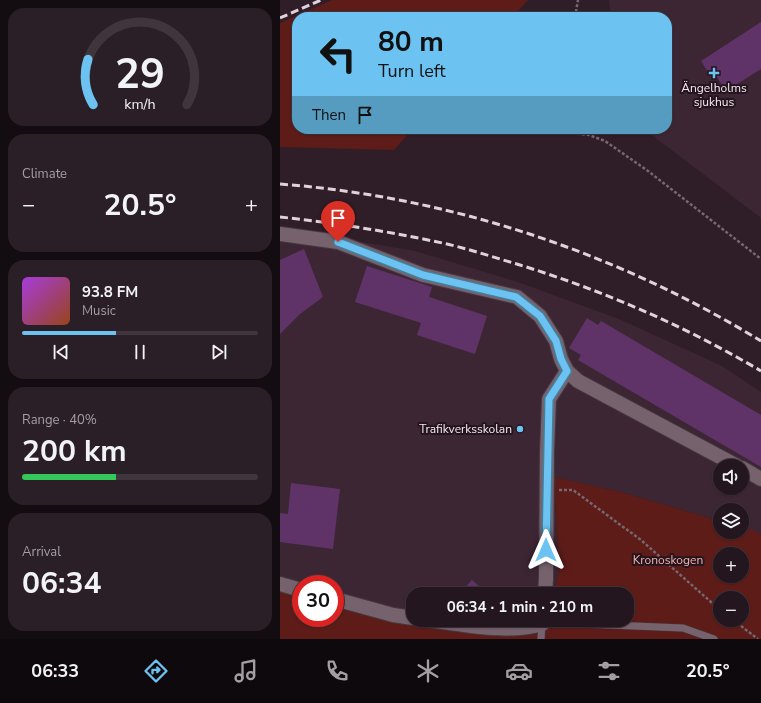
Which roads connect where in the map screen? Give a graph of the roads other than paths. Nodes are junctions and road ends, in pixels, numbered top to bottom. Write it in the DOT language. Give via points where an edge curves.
graph roads {
  1 [pos="280,234"];
  2 [pos="567,371"];
  3 [pos="724,459"];
  4 [pos="749,472"];
  5 [pos="761,479"];
  6 [pos="280,584"];
  7 [pos="292,587"];
  8 [pos="545,587"];
  9 [pos="344,601"];
  10 [pos="406,617"];
  11 [pos="634,626"];
  12 [pos="494,627"];
  13 [pos="531,627"];
  14 [pos="542,627"];
  15 [pos="541,639"];
  16 [pos="714,639"];
  1 -- 2 [label="street" via="338,242 423,275 516,297 540,316 556,341"];
  2 -- 3 [label="street" via="578,381"];
  2 -- 8 [label="street" via="549,399"];
  4 -- 5 [label="street"];
  6 -- 7 [label="street"];
  9 -- 10 [label="street"];
  11 -- 16 [label="lane" via="683,628"];
  12 -- 13 [label="street"];
  14 -- 15 [label="lane"];
}
